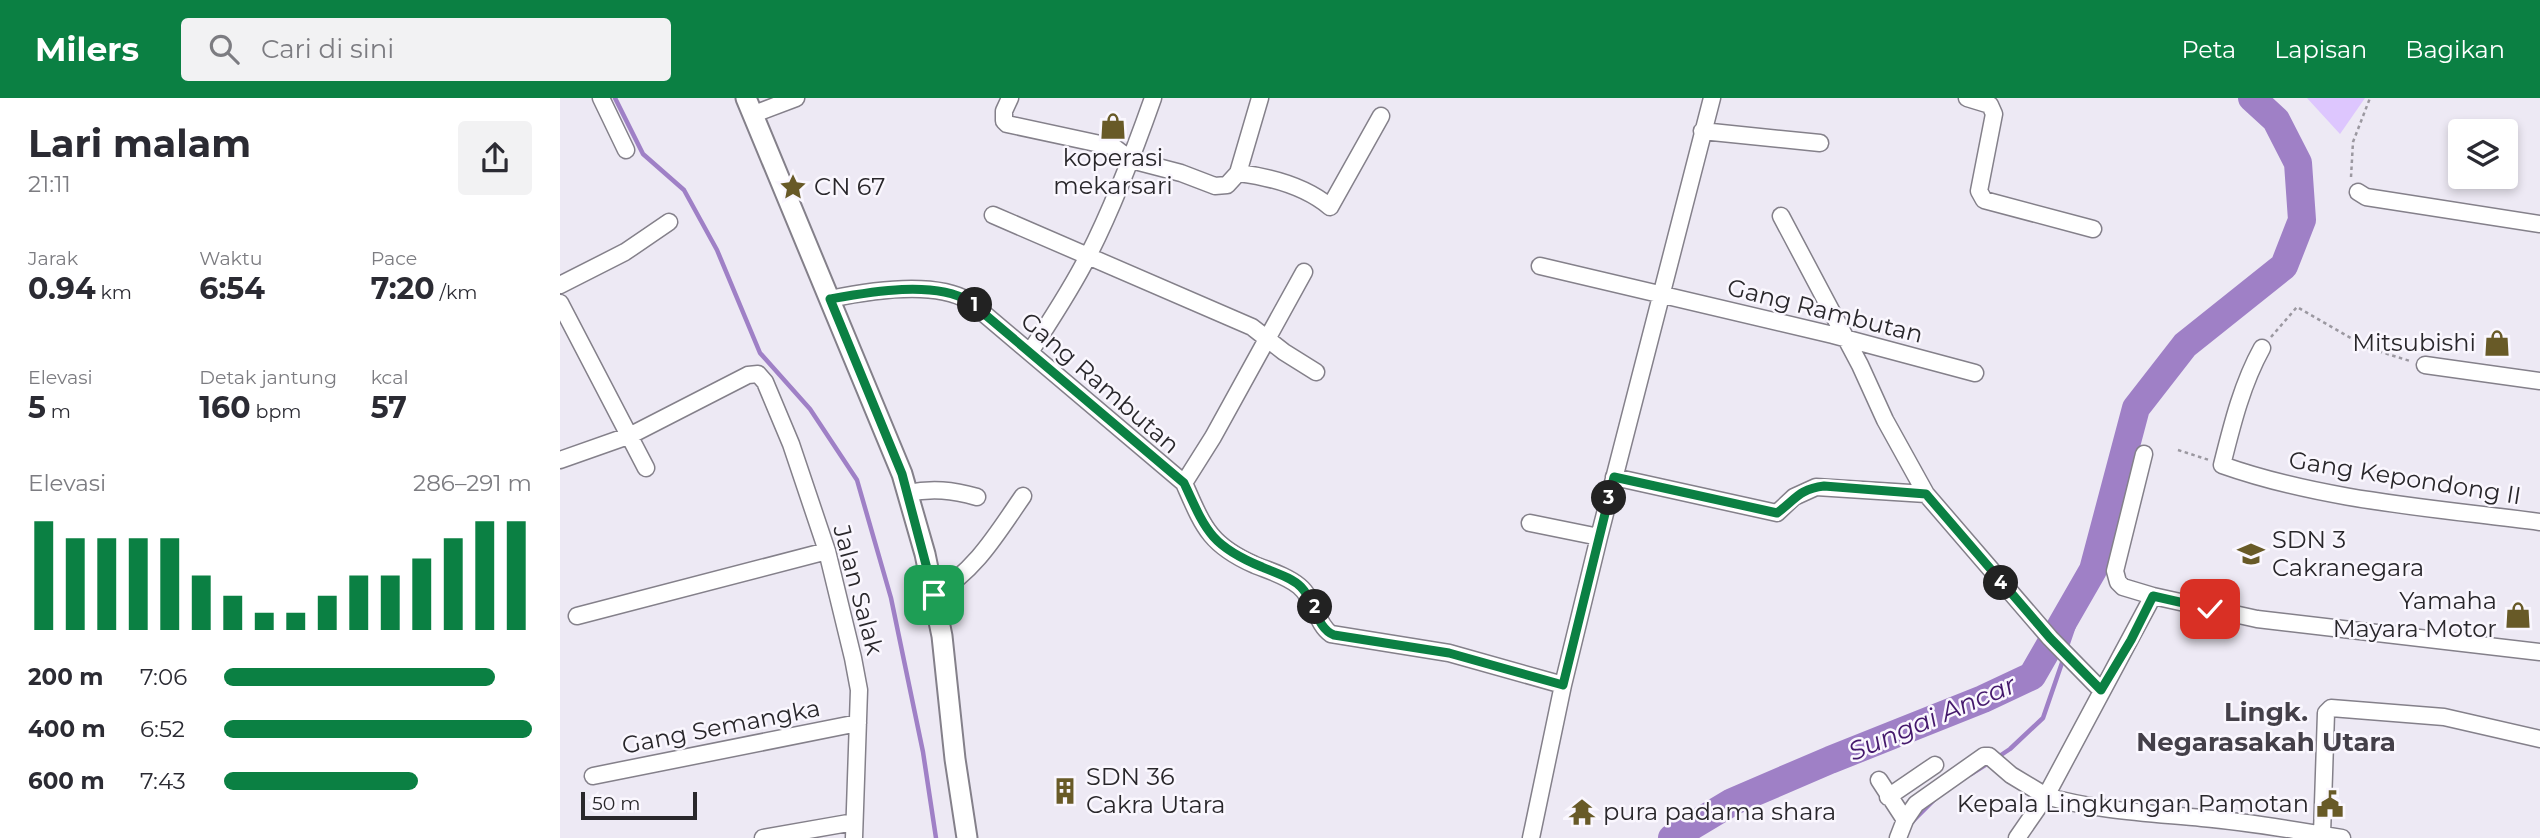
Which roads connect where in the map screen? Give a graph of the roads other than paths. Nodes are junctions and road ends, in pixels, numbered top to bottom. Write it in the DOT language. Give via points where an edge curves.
graph roads {
  1 [pos="601,98"];
  2 [pos="796,98"];
  3 [pos="1010,98"];
  4 [pos="1153,98"];
  5 [pos="1260,98"];
  6 [pos="1712,98"];
  7 [pos="1967,98"];
  8 [pos="750,106"];
  9 [pos="1381,116"];
  10 [pos="1702,131"];
  11 [pos="1820,143"];
  12 [pos="626,150"];
  13 [pos="1131,160"];
  14 [pos="1238,173"];
  15 [pos="2358,192"];
  16 [pos="993,215"];
  17 [pos="1781,216"];
  18 [pos="669,222"];
  19 [pos="2540,224"];
  20 [pos="2093,229"];
  21 [pos="1089,256"];
  22 [pos="1540,266"];
  23 [pos="1304,272"];
  24 [pos="560,285"];
  25 [pos="1663,294"];
  26 [pos="830,299"];
  27 [pos="560,303"];
  28 [pos="567,332"];
  29 [pos="1844,337"];
  30 [pos="1267,338"];
  31 [pos="2262,348"];
  32 [pos="1030,352"];
  33 [pos="2425,365"];
  34 [pos="1317,372"];
  35 [pos="1975,373"];
  36 [pos="2540,381"];
  37 [pos="631,435"];
  38 [pos="2144,454"];
  39 [pos="560,460"];
  40 [pos="646,468"];
  41 [pos="1614,477"];
  42 [pos="1184,483"];
  43 [pos="907,493"];
  44 [pos="1926,494"];
  45 [pos="1023,496"];
  46 [pos="977,497"];
  47 [pos="2540,522"];
  48 [pos="1530,523"];
  49 [pos="1599,537"];
  50 [pos="827,551"];
  51 [pos="934,595"];
  52 [pos="2153,596"];
  53 [pos="577,615"];
  54 [pos="2540,652"];
  55 [pos="1563,685"];
  56 [pos="2101,690"];
  57 [pos="858,723"];
  58 [pos="2540,738"];
  59 [pos="1935,765"];
  60 [pos="593,776"];
  61 [pos="1879,780"];
  62 [pos="2046,796"];
  63 [pos="1888,797"];
  64 [pos="1905,820"];
  65 [pos="854,830"];
  66 [pos="2322,834"];
  67 [pos="763,838"];
  68 [pos="967,838"];
  69 [pos="1531,838"];
  70 [pos="1898,838"];
  71 [pos="2017,838"];
  72 [pos="2342,838"];
  1 -- 12 [label="street"];
  2 -- 8 [label="street"];
  3 -- 13 [label="street" via="1004,111 1007,124 1114,147"];
  4 -- 13 [label="street"];
  5 -- 14 [label="street"];
  6 -- 10 [label="street"];
  7 -- 20 [label="street" via="1990,105 1994,114 1979,191 1984,200"];
  8 -- 26 [label="street"];
  9 -- 14 [label="street" via="1330,207 1285,183"];
  10 -- 11 [label="street"];
  10 -- 25 [label="street"];
  13 -- 14 [label="street" via="1215,186 1227,185"];
  13 -- 21 [label="street"];
  15 -- 19 [label="street"];
  16 -- 21 [label="street"];
  17 -- 29 [label="street"];
  18 -- 24 [label="street" via="625,252"];
  21 -- 30 [label="street" via="1242,322"];
  21 -- 32 [label="street"];
  22 -- 25 [label="street, Gang Rambutan"];
  23 -- 30 [label="street"];
  25 -- 29 [label="street, Gang Rambutan"];
  25 -- 41 [label="street"];
  26 -- 32 [label="street, Gang Rambutan" via="902,290 955,294 975,305"];
  26 -- 43 [label="street"];
  27 -- 28 [label="street"];
  28 -- 37 [label="street"];
  29 -- 35 [label="street, Gang Rambutan"];
  29 -- 44 [label="street"];
  30 -- 34 [label="street"];
  30 -- 42 [label="street"];
  31 -- 47 [label="street, Gang Kepondong II" via="2235,414 2222,465 2346,496"];
  32 -- 42 [label="street, Gang Rambutan"];
  33 -- 36 [label="street"];
  37 -- 39 [label="street"];
  37 -- 40 [label="street"];
  37 -- 50 [label="street, Jalan Salak" via="758,374 791,444"];
  38 -- 52 [label="street" via="2115,571 2123,587"];
  41 -- 44 [label="street" via="1777,513 1794,497 1824,486"];
  41 -- 49 [label="street"];
  42 -- 55 [label="street, Gang Rambutan" via="1199,518 1217,542 1236,557 1300,586 1331,634 1449,653"];
  43 -- 46 [label="street" via="932,488"];
  43 -- 51 [label="street"];
  44 -- 56 [label="street"];
  45 -- 51 [label="street" via="967,572"];
  48 -- 49 [label="street"];
  49 -- 55 [label="street"];
  50 -- 53 [label="street"];
  50 -- 57 [label="street, Jalan Salak" via="859,690"];
  51 -- 68 [label="street"];
  52 -- 54 [label="street" via="2257,619"];
  52 -- 56 [label="street"];
  55 -- 69 [label="street"];
  56 -- 62 [label="street"];
  57 -- 60 [label="street, Gang Semangka"];
  57 -- 65 [label="street, Jalan Salak"];
  58 -- 66 [label="street" via="2444,717 2331,708 2326,713"];
  59 -- 63 [label="street"];
  61 -- 63 [label="street"];
  62 -- 64 [label="street" via="1989,756 1981,757 1916,804"];
  62 -- 66 [label="street" via="2105,808"];
  62 -- 71 [label="street"];
  63 -- 64 [label="street"];
  64 -- 70 [label="street"];
  65 -- 67 [label="street"];
  66 -- 72 [label="street"];
}
